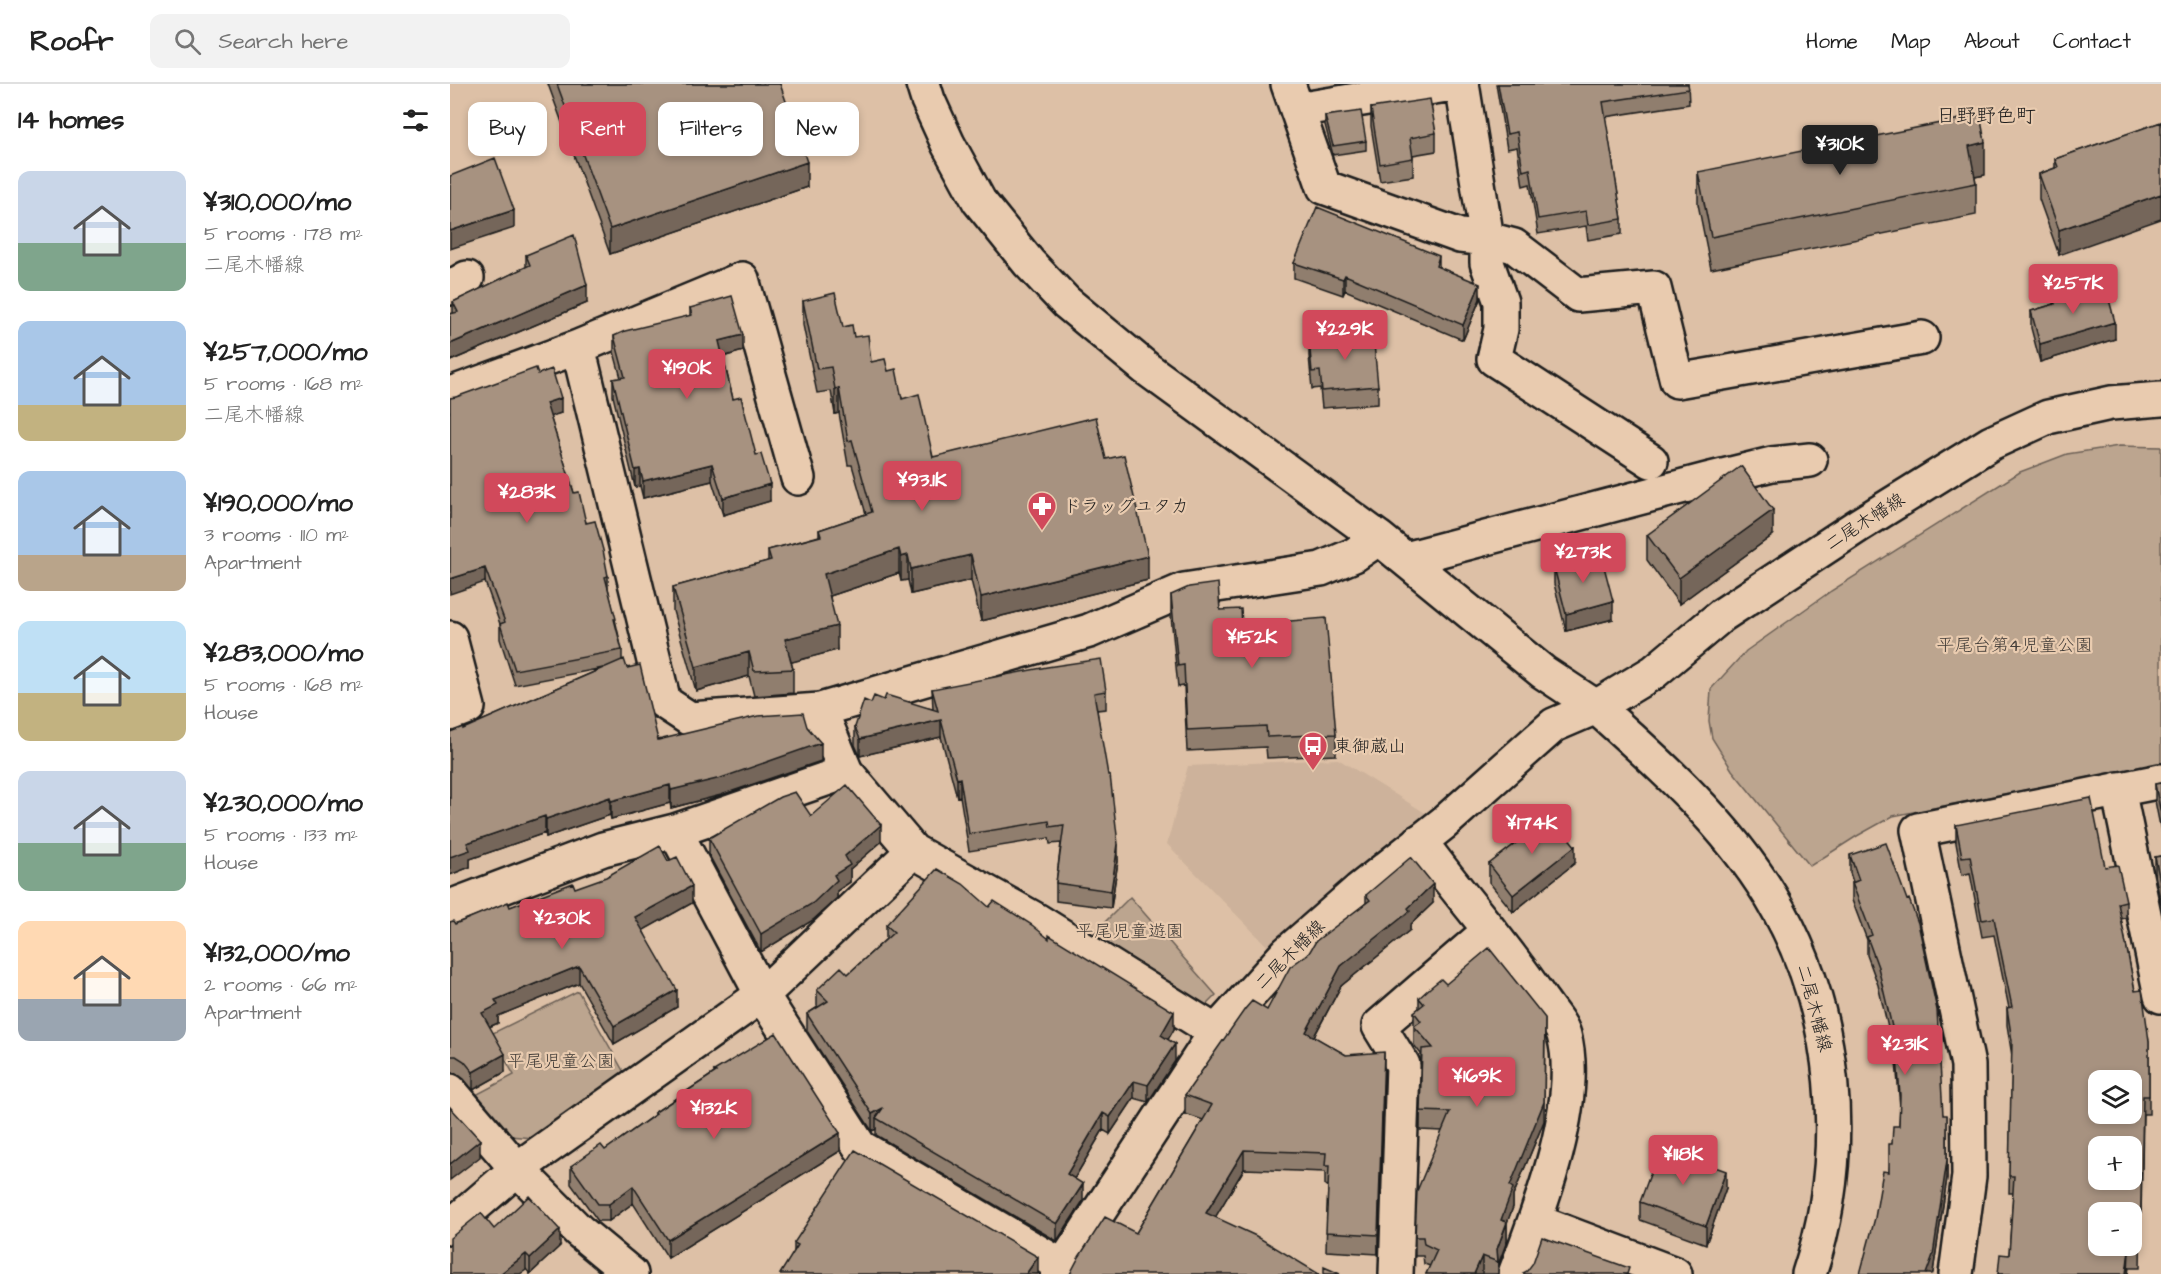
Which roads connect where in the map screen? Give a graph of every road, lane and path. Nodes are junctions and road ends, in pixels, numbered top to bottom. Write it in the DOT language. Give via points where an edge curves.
graph roads {
  1 [pos="924,84"];
  2 [pos="1452,84"];
  3 [pos="1462,84"];
  4 [pos="1292,97"];
  5 [pos="1487,239"];
  6 [pos="1922,338"];
  7 [pos="578,347"];
  8 [pos="450,394"];
  9 [pos="2161,399"];
  10 [pos="1810,460"];
  11 [pos="1651,461"];
  12 [pos="798,478"];
  13 [pos="1379,538"];
  14 [pos="1406,559"];
  15 [pos="450,638"];
  16 [pos="1596,707"];
  17 [pos="820,710"];
  18 [pos="450,714"];
  19 [pos="846,772"];
  20 [pos="2161,781"];
  21 [pos="2118,789"];
  22 [pos="675,831"];
  23 [pos="1420,842"];
  24 [pos="913,851"];
  25 [pos="450,907"];
  26 [pos="1489,931"];
  27 [pos="762,995"];
  28 [pos="2161,996"];
  29 [pos="1216,1032"];
  30 [pos="450,1091"];
  31 [pos="517,1169"];
  32 [pos="1535,1221"];
  33 [pos="450,1227"];
  34 [pos="1060,1270"];
  35 [pos="631,1274"];
  36 [pos="1396,1274"];
  37 [pos="1515,1274"];
  38 [pos="1674,1274"];
  39 [pos="1809,1274"];
  40 [pos="1956,1274"];
  1 -- 13 [label="street" via="948,144 980,201 1066,302 1147,369"];
  2 -- 4 [label="street"];
  3 -- 5 [label="street"];
  4 -- 5 [label="street" via="1324,187 1460,236"];
  5 -- 6 [label="street" via="1514,246 1578,295 1654,288 1677,381"];
  5 -- 11 [label="street" via="1487,262 1501,302 1501,329 1494,359"];
  7 -- 8 [label="street"];
  7 -- 12 [label="street" via="742,279"];
  7 -- 17 [label="street" via="664,702 690,719"];
  9 -- 16 [label="street, 二尾木幡線" via="2111,403 2048,417 1991,443 1722,615 1654,672"];
  10 -- 14 [label="street" via="1772,464"];
  13 -- 14 [label="street"];
  13 -- 17 [label="street" via="1354,555 1321,569 1184,590 1089,631"];
  14 -- 16 [label="street" via="1543,672"];
  15 -- 18 [label="street" via="468,707"];
  16 -- 23 [label="street, 二尾木幡線" via="1554,725"];
  16 -- 39 [label="street, 二尾木幡線" via="1701,805 1745,859 1771,896 1801,959 1826,1046 1832,1096 1828,1201"];
  17 -- 19 [label="street"];
  19 -- 22 [label="street"];
  19 -- 24 [label="street"];
  20 -- 21 [label="street"];
  21 -- 28 [label="street"];
  21 -- 40 [label="street" via="1918,830 1968,1065 1969,1176"];
  22 -- 25 [label="street" via="603,849"];
  22 -- 27 [label="street"];
  23 -- 26 [label="street"];
  23 -- 29 [label="street, 二尾木幡線" via="1287,953"];
  24 -- 27 [label="street"];
  24 -- 29 [label="street" via="1038,921"];
  26 -- 32 [label="street" via="1517,964 1564,1034 1569,1078 1562,1123"];
  26 -- 36 [label="street" via="1379,1026 1403,1065"];
  27 -- 31 [label="street"];
  27 -- 34 [label="street" via="860,1147"];
  29 -- 34 [label="street, 二尾木幡線"];
  30 -- 31 [label="street"];
  31 -- 33 [label="street"];
  31 -- 35 [label="street" via="579,1231"];
  32 -- 37 [label="street"];
  32 -- 38 [label="street"];
}
